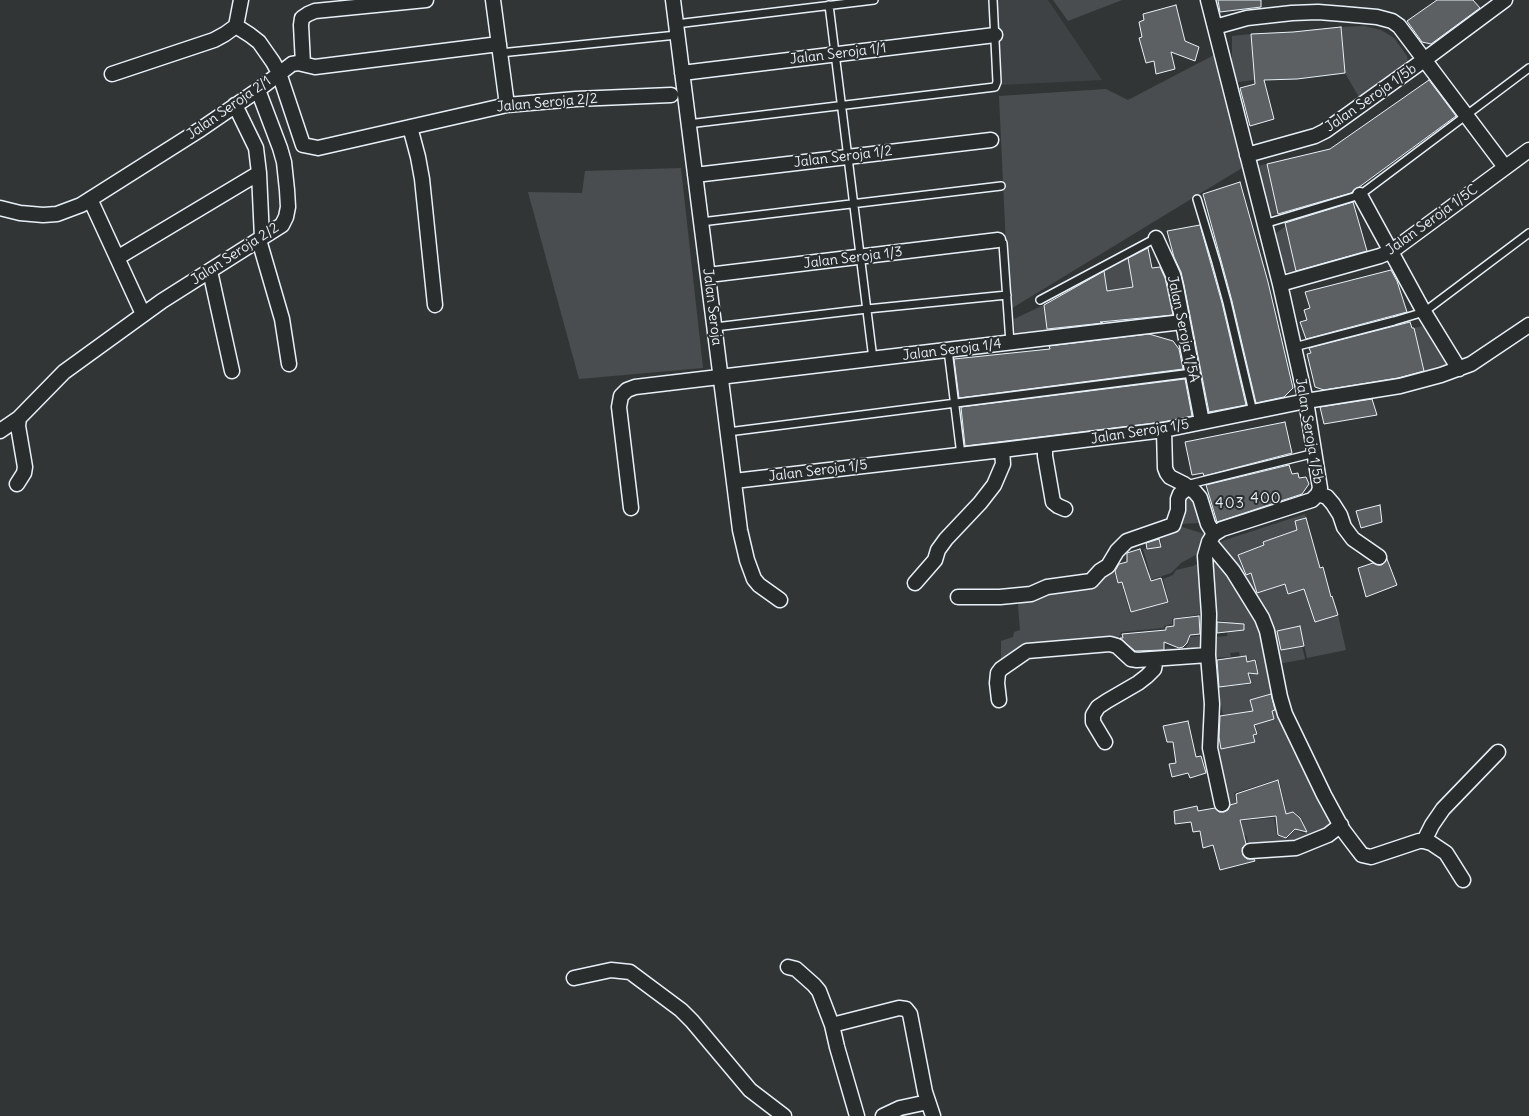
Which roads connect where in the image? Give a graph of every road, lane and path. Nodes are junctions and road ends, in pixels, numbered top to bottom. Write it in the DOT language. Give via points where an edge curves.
graph roads {
  1 [pos="241,0"];
  2 [pos="426,0"];
  3 [pos="493,0"];
  4 [pos="497,0"];
  5 [pos="673,0"];
  6 [pos="874,0"];
  7 [pos="993,0"];
  8 [pos="1208,0"];
  9 [pos="1505,0"];
  10 [pos="851,1"];
  11 [pos="829,5"];
  12 [pos="236,26"];
  13 [pos="1215,27"];
  14 [pos="677,30"];
  15 [pos="995,35"];
  16 [pos="499,49"];
  17 [pos="835,55"];
  18 [pos="1424,60"];
  19 [pos="303,64"];
  20 [pos="1529,68"];
  21 [pos="279,73"];
  22 [pos="682,73"];
  23 [pos="112,74"];
  24 [pos="258,90"];
  25 [pos="671,96"];
  26 [pos="235,105"];
  27 [pos="507,105"];
  28 [pos="842,105"];
  29 [pos="1466,116"];
  30 [pos="688,124"];
  31 [pos="410,127"];
  32 [pos="991,140"];
  33 [pos="279,144"];
  34 [pos="303,145"];
  35 [pos="256,148"];
  36 [pos="1529,150"];
  37 [pos="1247,155"];
  38 [pos="848,157"];
  39 [pos="1505,167"];
  40 [pos="259,173"];
  41 [pos="695,174"];
  42 [pos="1001,186"];
  43 [pos="1360,195"];
  44 [pos="90,199"];
  45 [pos="1197,199"];
  46 [pos="854,204"];
  47 [pos="0,208"];
  48 [pos="701,222"];
  49 [pos="1264,224"];
  50 [pos="1529,233"];
  51 [pos="1156,238"];
  52 [pos="261,239"];
  53 [pos="998,240"];
  54 [pos="1392,252"];
  55 [pos="861,256"];
  56 [pos="117,258"];
  57 [pos="210,271"];
  58 [pos="708,275"];
  59 [pos="1280,284"];
  60 [pos="1006,295"];
  61 [pos="1040,300"];
  62 [pos="435,305"];
  63 [pos="867,309"];
  64 [pos="1424,312"];
  65 [pos="143,314"];
  66 [pos="1182,322"];
  67 [pos="1529,326"];
  68 [pos="715,327"];
  69 [pos="1010,343"];
  70 [pos="1294,347"];
  71 [pos="948,350"];
  72 [pos="874,359"];
  73 [pos="289,364"];
  74 [pos="1459,369"];
  75 [pos="232,371"];
  76 [pos="1192,373"];
  77 [pos="721,377"];
  78 [pos="1306,401"];
  79 [pos="955,403"];
  80 [pos="1253,412"];
  81 [pos="19,418"];
  82 [pos="1202,422"];
  83 [pos="1164,430"];
  84 [pos="0,431"];
  85 [pos="728,432"];
  86 [pos="1045,445"];
  87 [pos="1002,450"];
  88 [pos="1315,453"];
  89 [pos="961,455"];
  90 [pos="734,481"];
  91 [pos="17,484"];
  92 [pos="1187,486"];
  93 [pos="1318,494"];
  94 [pos="631,508"];
  95 [pos="1065,509"];
  96 [pos="1211,538"];
  97 [pos="1379,557"];
  98 [pos="915,583"];
  99 [pos="958,597"];
  100 [pos="780,600"];
  101 [pos="1208,655"];
  102 [pos="1156,659"];
  103 [pos="999,700"];
  104 [pos="1105,742"];
  105 [pos="1498,752"];
  106 [pos="1222,804"];
  107 [pos="1341,825"];
  108 [pos="1424,841"];
  109 [pos="1250,851"];
  110 [pos="1463,880"];
  111 [pos="788,967"];
  112 [pos="574,978"];
  113 [pos="832,1025"];
  114 [pos="928,1102"];
  115 [pos="784,1116"];
  116 [pos="857,1116"];
  117 [pos="883,1116"];
  118 [pos="933,1116"];
  1 -- 12 [label="street"];
  2 -- 19 [label="street" via="315,11 308,14 302,18 301,25"];
  3 -- 4 [label="street"];
  3 -- 16 [label="street"];
  5 -- 14 [label="street, Jalan Seroja"];
  6 -- 10 [label="lane"];
  7 -- 15 [label="lane"];
  8 -- 13 [label="street, Jalan Seroja 1/5b"];
  9 -- 18 [label="street, Jalan Seroja 1/5b"];
  10 -- 11 [label="lane"];
  11 -- 14 [label="lane"];
  11 -- 17 [label="lane"];
  12 -- 21 [label="street" via="259,42"];
  12 -- 23 [label="street" via="214,40"];
  13 -- 18 [label="street, Jalan Seroja 1/5b" via="1247,18 1292,13 1318,12 1386,19 1399,26"];
  13 -- 37 [label="street, Jalan Seroja 1/5b"];
  14 -- 16 [label="lane"];
  14 -- 22 [label="street, Jalan Seroja"];
  15 -- 17 [label="street, Jalan Seroja 1/1"];
  15 -- 28 [label="lane" via="998,82 995,87"];
  16 -- 19 [label="street" via="315,67"];
  16 -- 27 [label="street"];
  17 -- 22 [label="street, Jalan Seroja 1/1"];
  17 -- 28 [label="lane"];
  18 -- 29 [label="street, Jalan Seroja 1/5b"];
  18 -- 37 [label="street, Jalan Seroja 1/5b" via="1325,131"];
  19 -- 21 [label="street, Jalan Seroja 2/1" via="292,64"];
  20 -- 29 [label="lane"];
  21 -- 24 [label="street, Jalan Seroja 2/1"];
  21 -- 34 [label="street"];
  22 -- 30 [label="street, Jalan Seroja"];
  24 -- 26 [label="street, Jalan Seroja 2/1"];
  24 -- 33 [label="street"];
  25 -- 27 [label="street, Jalan Seroja 2/2" via="576,99"];
  26 -- 35 [label="street"];
  26 -- 44 [label="street, Jalan Seroja 2/1" via="154,160"];
  27 -- 31 [label="street, Jalan Seroja 2/2"];
  28 -- 30 [label="lane"];
  28 -- 38 [label="lane"];
  29 -- 39 [label="street, Jalan Seroja 1/5b"];
  29 -- 43 [label="lane"];
  30 -- 41 [label="street, Jalan Seroja"];
  31 -- 34 [label="street, Jalan Seroja 2/2" via="318,148"];
  31 -- 62 [label="street" via="422,179"];
  32 -- 38 [label="street, Jalan Seroja 1/2"];
  33 -- 34 [label="street, Jalan Seroja 2/2" via="292,150"];
  33 -- 35 [label="street"];
  33 -- 52 [label="street, Jalan Seroja 2/2" via="287,190 286,217 282,225"];
  35 -- 40 [label="street"];
  36 -- 39 [label="street, Jalan Seroja 1/5C"];
  37 -- 49 [label="street, Jalan Seroja 1/5b"];
  38 -- 41 [label="street, Jalan Seroja 1/2"];
  38 -- 46 [label="lane"];
  39 -- 54 [label="street, Jalan Seroja 1/5C"];
  40 -- 52 [label="street"];
  40 -- 56 [label="street"];
  41 -- 48 [label="street, Jalan Seroja"];
  42 -- 46 [label="lane"];
  43 -- 49 [label="lane"];
  43 -- 54 [label="street"];
  44 -- 47 [label="street, Jalan Seroja 2/1" via="56,214 20,213"];
  44 -- 56 [label="street"];
  45 -- 80 [label="lane" via="1227,302"];
  46 -- 48 [label="lane"];
  46 -- 55 [label="lane"];
  48 -- 58 [label="street, Jalan Seroja"];
  49 -- 59 [label="street, Jalan Seroja 1/5b"];
  50 -- 64 [label="lane"];
  51 -- 61 [label="lane"];
  51 -- 66 [label="street, Jalan Seroja 1/5A" via="1173,275"];
  52 -- 57 [label="street, Jalan Seroja 2/2"];
  52 -- 73 [label="street" via="282,319"];
  53 -- 55 [label="street, Jalan Seroja 1/3"];
  53 -- 60 [label="lane" via="1003,243"];
  54 -- 59 [label="street, Jalan Seroja 1/5C"];
  54 -- 64 [label="street"];
  55 -- 58 [label="street, Jalan Seroja 1/3"];
  55 -- 63 [label="lane"];
  56 -- 65 [label="street"];
  57 -- 65 [label="street, Jalan Seroja 2/2"];
  57 -- 75 [label="street"];
  58 -- 68 [label="street, Jalan Seroja"];
  59 -- 70 [label="street, Jalan Seroja 1/5b"];
  60 -- 63 [label="lane"];
  60 -- 69 [label="lane"];
  63 -- 68 [label="lane"];
  63 -- 72 [label="lane"];
  64 -- 70 [label="lane"];
  64 -- 74 [label="street"];
  65 -- 81 [label="street, Jalan Seroja 2/2" via="64,372"];
  66 -- 69 [label="street, Jalan Seroja 1/4"];
  66 -- 76 [label="street, Jalan Seroja 1/5A"];
  67 -- 74 [label="street, Jalan Seroja 1/5" via="1484,356"];
  68 -- 77 [label="street, Jalan Seroja"];
  69 -- 71 [label="street, Jalan Seroja 1/4"];
  70 -- 78 [label="street, Jalan Seroja 1/5b"];
  71 -- 72 [label="street, Jalan Seroja 1/4"];
  71 -- 79 [label="lane"];
  72 -- 77 [label="street, Jalan Seroja 1/4"];
  74 -- 78 [label="street, Jalan Seroja 1/5" via="1400,386"];
  76 -- 79 [label="lane"];
  76 -- 82 [label="street, Jalan Seroja 1/5A"];
  77 -- 85 [label="street, Jalan Seroja"];
  77 -- 94 [label="street, Jalan Seroja 1/4" via="635,388 627,390 621,396 619,407"];
  78 -- 80 [label="street, Jalan Seroja 1/5"];
  78 -- 88 [label="street, Jalan Seroja 1/5b"];
  79 -- 85 [label="lane"];
  79 -- 89 [label="lane"];
  80 -- 82 [label="street, Jalan Seroja 1/5"];
  81 -- 84 [label="street, Jalan Seroja 2/2"];
  81 -- 91 [label="street" via="25,467"];
  82 -- 83 [label="street, Jalan Seroja 1/5"];
  83 -- 86 [label="street, Jalan Seroja 1/5"];
  83 -- 92 [label="street" via="1167,473"];
  85 -- 90 [label="street, Jalan Seroja"];
  86 -- 87 [label="street, Jalan Seroja 1/5"];
  86 -- 95 [label="street" via="1053,502"];
  87 -- 89 [label="street, Jalan Seroja 1/5"];
  87 -- 98 [label="street" via="1003,464 994,485 946,539 934,560"];
  88 -- 92 [label="lane"];
  88 -- 93 [label="street, Jalan Seroja 1/5b" via="1320,488"];
  89 -- 90 [label="street, Jalan Seroja 1/5"];
  90 -- 100 [label="street, Jalan Seroja" via="740,530 751,573 759,585"];
  92 -- 96 [label="street" via="1200,498"];
  92 -- 99 [label="street" via="1178,499 1178,510 1173,525 1127,541 1108,566 1091,581 1047,587 1031,594"];
  93 -- 96 [label="street, Jalan Seroja 1/5b" via="1308,502 1222,529"];
  93 -- 97 [label="street" via="1327,497 1333,504 1352,539"];
  96 -- 101 [label="street" via="1205,556 1209,614"];
  96 -- 107 [label="street" via="1262,618 1285,714"];
  101 -- 102 [label="street"];
  101 -- 106 [label="street" via="1212,704 1210,748"];
  102 -- 103 [label="street" via="1131,659 1117,646 1110,644 1027,651 998,673"];
  102 -- 104 [label="street" via="1154,669 1147,676 1102,704 1092,715 1097,732"];
  105 -- 108 [label="street" via="1443,808"];
  107 -- 108 [label="street" via="1366,857"];
  107 -- 109 [label="street" via="1328,835 1296,848"];
  108 -- 110 [label="street" via="1446,853"];
  111 -- 113 [label="street" via="796,969 814,984"];
  112 -- 115 [label="street" via="611,970 630,972 681,1010 750,1090"];
  113 -- 114 [label="street" via="899,1008 906,1009 910,1014"];
  113 -- 116 [label="street"];
  114 -- 117 [label="street" via="900,1108"];
  114 -- 118 [label="street"];
}
